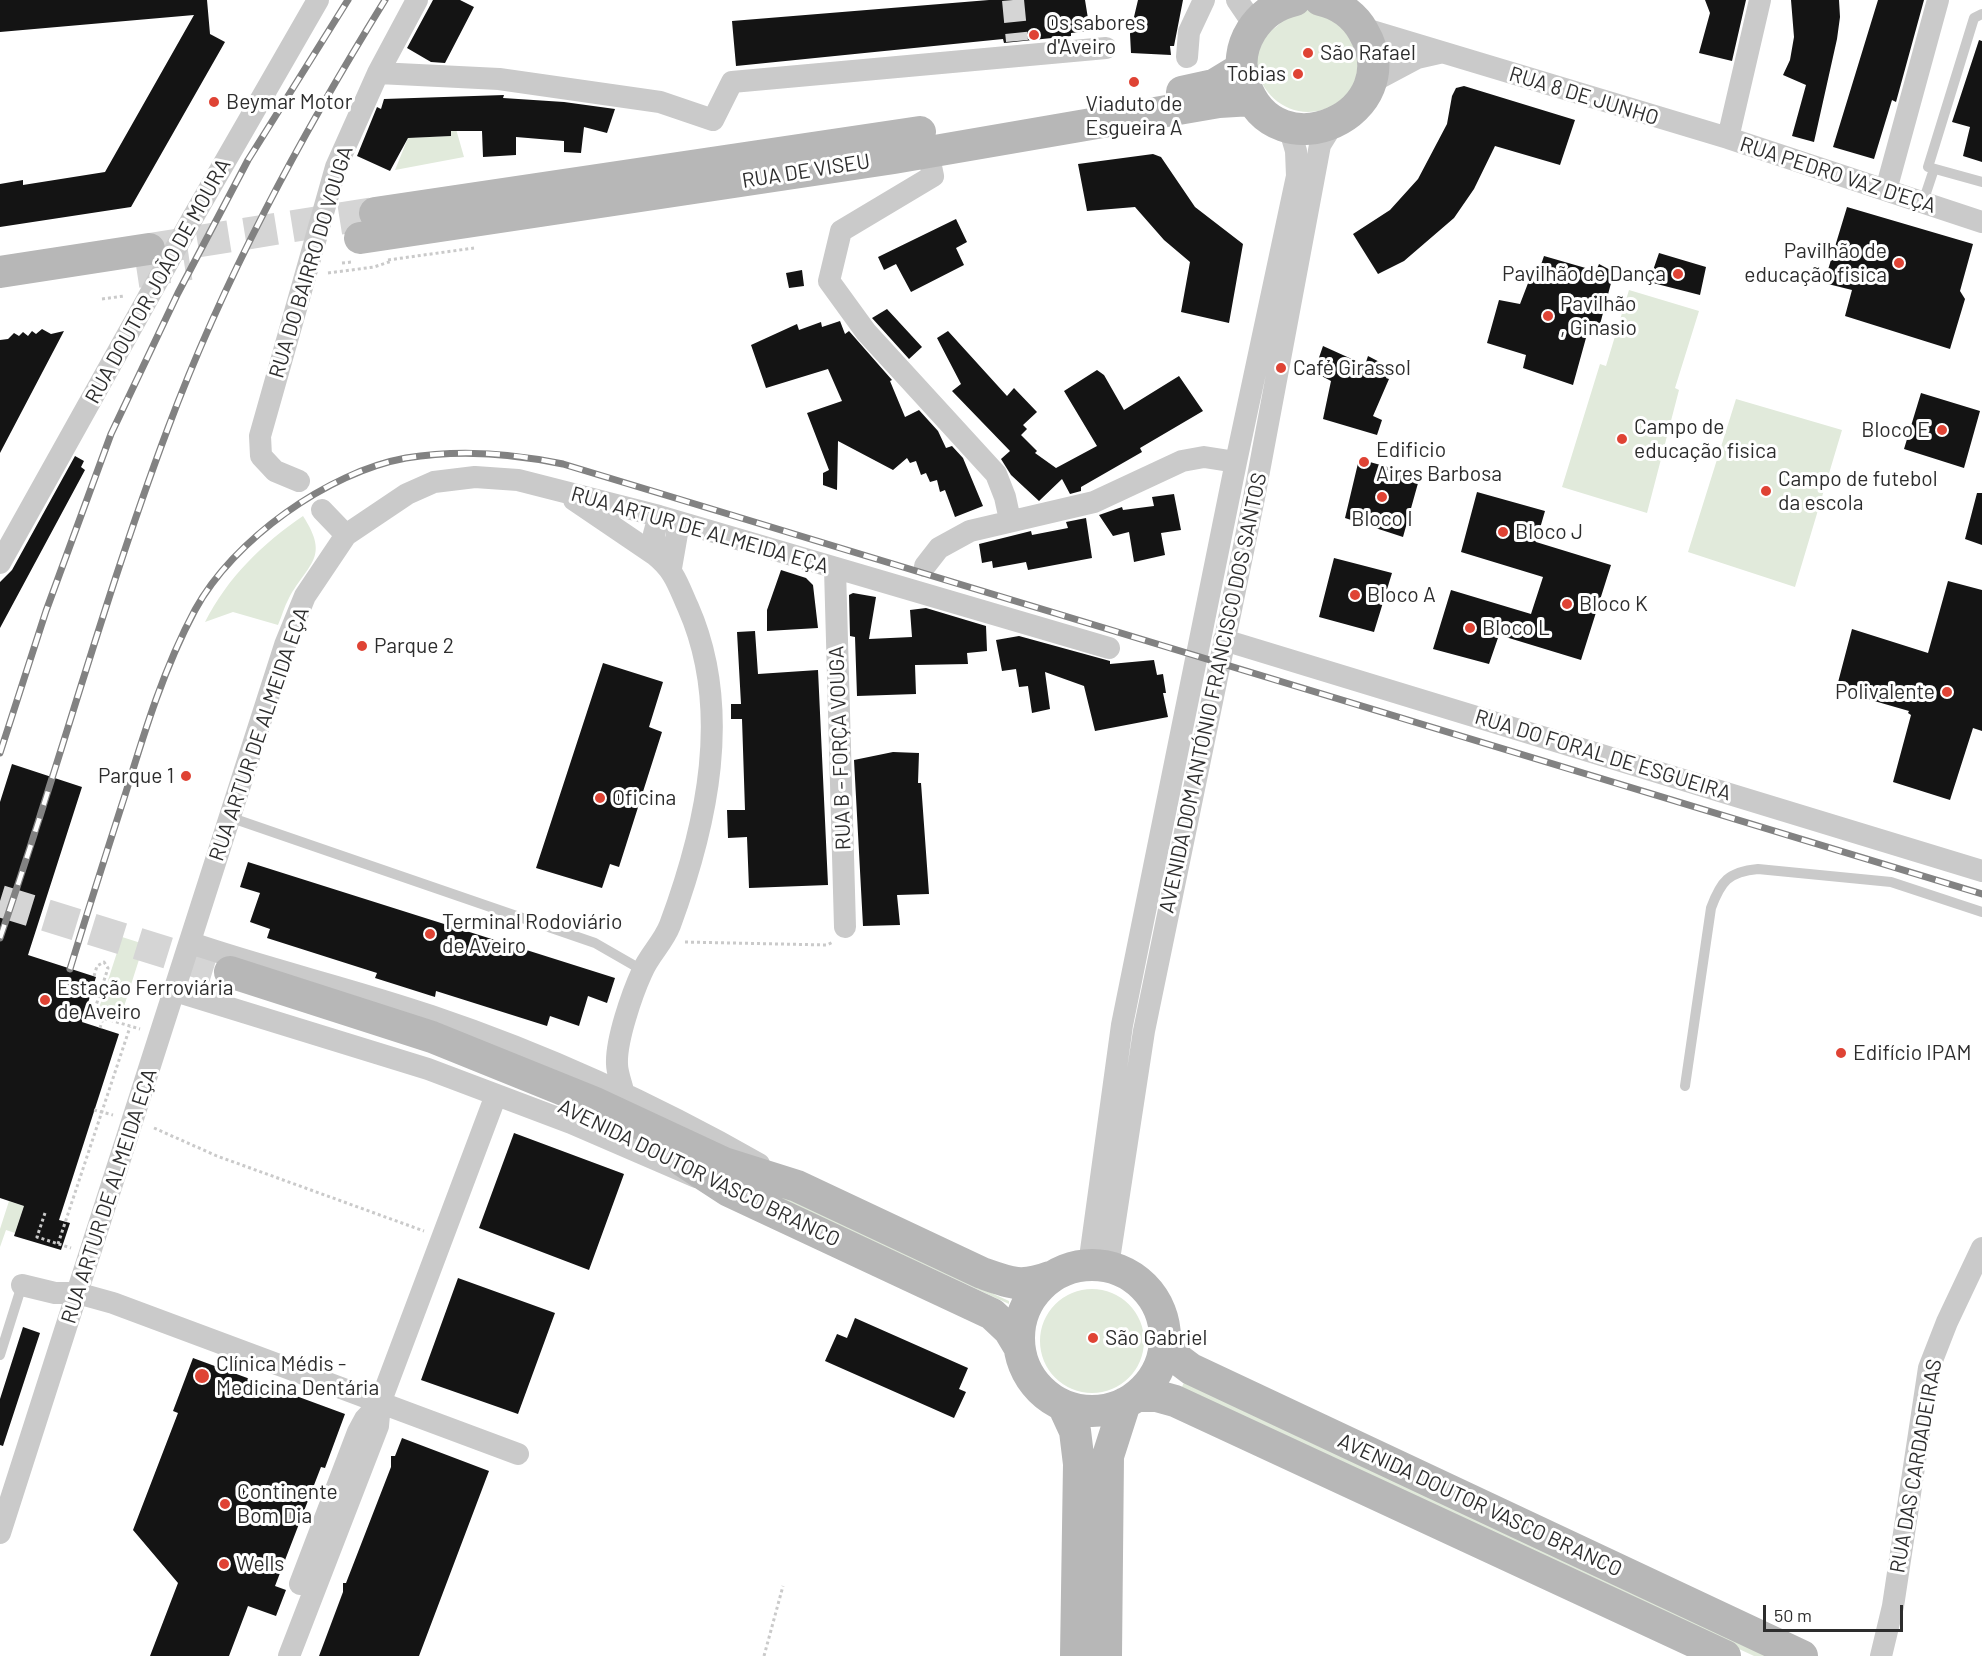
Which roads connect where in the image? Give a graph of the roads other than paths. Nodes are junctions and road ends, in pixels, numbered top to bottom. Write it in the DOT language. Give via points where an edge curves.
graph roads {
  1 [pos="318,0"];
  2 [pos="417,0"];
  3 [pos="1204,0"];
  4 [pos="1237,0"];
  5 [pos="1293,0"];
  6 [pos="1760,0"];
  7 [pos="1938,0"];
  8 [pos="1343,10"];
  9 [pos="1979,17"];
  10 [pos="1254,25"];
  11 [pos="1106,48"];
  12 [pos="1439,53"];
  13 [pos="1187,57"];
  14 [pos="1242,68"];
  15 [pos="378,73"];
  16 [pos="1370,82"];
  17 [pos="1252,100"];
  18 [pos="1333,124"];
  19 [pos="1289,127"];
  20 [pos="1728,138"];
  21 [pos="928,152"];
  22 [pos="1934,169"];
  23 [pos="1982,182"];
  24 [pos="1886,190"];
  25 [pos="1923,202"];
  26 [pos="1982,222"];
  27 [pos="0,272"];
  28 [pos="0,294"];
  29 [pos="1236,462"];
  30 [pos="299,481"];
  31 [pos="555,488"];
  32 [pos="321,510"];
  33 [pos="669,519"];
  34 [pos="1010,520"];
  35 [pos="346,535"];
  36 [pos="663,562"];
  37 [pos="0,563"];
  38 [pos="925,566"];
  39 [pos="835,569"];
  40 [pos="1224,639"];
  41 [pos="1109,648"];
  42 [pos="229,817"];
  43 [pos="1982,871"];
  44 [pos="1982,912"];
  45 [pos="845,927"];
  46 [pos="191,943"];
  47 [pos="642,970"];
  48 [pos="175,991"];
  49 [pos="1685,1086"];
  50 [pos="496,1095"];
  51 [pos="624,1095"];
  52 [pos="797,1186"];
  53 [pos="729,1191"];
  54 [pos="1982,1248"];
  55 [pos="1098,1265"];
  56 [pos="1050,1277"];
  57 [pos="22,1285"];
  58 [pos="77,1293"];
  59 [pos="1018,1345"];
  60 [pos="1165,1345"];
  61 [pos="0,1355"];
  62 [pos="1131,1399"];
  63 [pos="380,1403"];
  64 [pos="1063,1405"];
  65 [pos="519,1454"];
  66 [pos="0,1533"];
  67 [pos="273,1656"];
  68 [pos="289,1656"];
  69 [pos="1076,1656"];
  70 [pos="1106,1656"];
  71 [pos="1725,1656"];
  72 [pos="1802,1656"];
  73 [pos="1881,1656"];
  1 -- 37 [label="street, RUA DOUTOR JOÃO DE MOURA"];
  2 -- 15 [label="street, RUA DO BAIRRO DO VOUGA"];
  3 -- 13 [label="street" via="1190,32"];
  4 -- 10 [label="street"];
  5 -- 10 [label="main road" via="1271,9"];
  6 -- 20 [label="street, RUA PEDRO VAZ D'EÇA"];
  7 -- 24 [label="street"];
  8 -- 12 [label="street, RUA 8 DE JUNHO"];
  8 -- 16 [label="main road" via="1371,49"];
  9 -- 22 [label="lane" via="1928,167"];
  10 -- 14 [label="main road" via="1244,46"];
  11 -- 15 [label="street" via="1018,49 732,82 713,120 660,102 499,79"];
  12 -- 16 [label="street" via="1417,58"];
  12 -- 20 [label="street, RUA 8 DE JUNHO"];
  14 -- 17 [label="main road"];
  14 -- 21 [label="main road, RUA DE VISEU" via="1214,85 1168,95 367,226"];
  15 -- 30 [label="street, RUA DO BAIRRO DO VOUGA" via="336,167 260,436 261,456 275,471"];
  16 -- 18 [label="main road" via="1353,111"];
  17 -- 19 [label="main road" via="1268,117"];
  17 -- 21 [label="main road, RUA DE VISEU" via="1219,102"];
  18 -- 19 [label="main road" via="1311,129"];
  18 -- 40 [label="street, AVENIDA DOM ANTÓNIO FRANCISCO DOS SANTOS" via="1320,145"];
  19 -- 29 [label="street, AVENIDA DOM ANTÓNIO FRANCISCO DOS SANTOS" via="1296,151 1297,176"];
  20 -- 24 [label="street, RUA PEDRO VAZ D'EÇA"];
  21 -- 34 [label="street" via="933,176 841,231 829,281 866,332 996,474"];
  22 -- 23 [label="lane"];
  22 -- 25 [label="lane"];
  24 -- 25 [label="street, RUA PEDRO VAZ D'EÇA"];
  25 -- 26 [label="street, RUA PEDRO VAZ D'EÇA"];
  27 -- 28 [label="main road" via="137,273"];
  29 -- 34 [label="street" via="1204,457 1182,461 1094,502"];
  29 -- 55 [label="street, AVENIDA DOM ANTÓNIO FRANCISCO DOS SANTOS" via="1122,1025"];
  31 -- 33 [label="street, RUA ARTUR DE ALMEIDA EÇA"];
  31 -- 35 [label="street, RUA ARTUR DE ALMEIDA EÇA" via="475,477 434,482 407,494"];
  31 -- 36 [label="street"];
  32 -- 35 [label="street"];
  33 -- 36 [label="street"];
  33 -- 39 [label="street, RUA ARTUR DE ALMEIDA EÇA"];
  34 -- 38 [label="street" via="970,531 939,548"];
  35 -- 42 [label="street, RUA ARTUR DE ALMEIDA EÇA" via="305,596"];
  36 -- 47 [label="street" via="700,634 710,676 712,726 708,783 690,866 662,942"];
  39 -- 41 [label="street, RUA ARTUR DE ALMEIDA EÇA"];
  39 -- 45 [label="street, RUA B - FORÇA VOUGA"];
  40 -- 43 [label="street, RUA DO FORAL DE ESGUEIRA"];
  40 -- 55 [label="street, AVENIDA DOM ANTÓNIO FRANCISCO DOS SANTOS"];
  42 -- 46 [label="street, RUA ARTUR DE ALMEIDA EÇA"];
  42 -- 47 [label="lane" via="595,944"];
  44 -- 49 [label="lane" via="1891,882 1758,869 1728,877 1711,908"];
  46 -- 48 [label="street, RUA ARTUR DE ALMEIDA EÇA"];
  46 -- 51 [label="street, AVENIDA DOUTOR VASCO BRANCO" via="431,1016 505,1043"];
  47 -- 51 [label="street" via="623,1029 617,1064"];
  48 -- 50 [label="street" via="428,1069"];
  48 -- 58 [label="street, RUA ARTUR DE ALMEIDA EÇA"];
  50 -- 53 [label="street" via="571,1122"];
  50 -- 63 [label="street"];
  51 -- 52 [label="street, AVENIDA DOUTOR VASCO BRANCO"];
  52 -- 53 [label="main road, AVENIDA DOUTOR VASCO BRANCO" via="724,1163 593,1102 432,1037 228,979 428,1050 585,1113 681,1160"];
  52 -- 56 [label="main road, AVENIDA DOUTOR VASCO BRANCO" via="982,1273 1013,1284 1030,1285"];
  53 -- 59 [label="main road, AVENIDA DOUTOR VASCO BRANCO" via="992,1314 1009,1329"];
  54 -- 73 [label="street, RUA DAS CARDADEIRAS" via="1929,1368 1893,1606"];
  55 -- 56 [label="main road" via="1068,1268"];
  55 -- 60 [label="main road" via="1125,1272 1151,1295 1160,1311"];
  56 -- 59 [label="main road" via="1035,1290 1025,1307"];
  57 -- 58 [label="street" via="55,1293"];
  57 -- 61 [label="lane"];
  58 -- 63 [label="street"];
  58 -- 66 [label="street, RUA ARTUR DE ALMEIDA EÇA"];
  59 -- 64 [label="main road" via="1032,1381"];
  60 -- 62 [label="main road" via="1150,1382"];
  60 -- 72 [label="main road, AVENIDA DOUTOR VASCO BRANCO" via="1191,1369"];
  62 -- 64 [label="main road" via="1094,1411"];
  62 -- 70 [label="main road" via="1107,1456"];
  62 -- 71 [label="main road, AVENIDA DOUTOR VASCO BRANCO" via="1157,1396 1175,1401"];
  63 -- 65 [label="street"];
  63 -- 67 [label="street" via="358,1432"];
  63 -- 68 [label="street" via="378,1426"];
  64 -- 69 [label="main road" via="1075,1431 1079,1464"];
}
